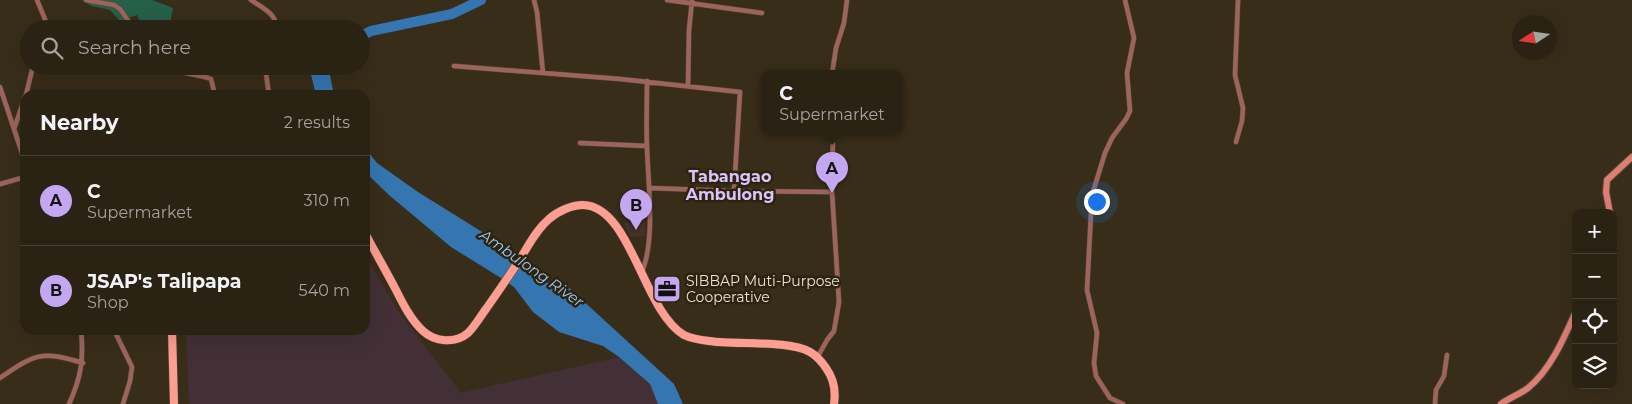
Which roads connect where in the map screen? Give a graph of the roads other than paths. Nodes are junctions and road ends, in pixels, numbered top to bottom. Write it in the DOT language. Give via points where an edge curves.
graph roads {
  1 [pos="37,0"];
  2 [pos="86,0"];
  3 [pos="251,0"];
  4 [pos="534,0"];
  5 [pos="667,0"];
  6 [pos="847,0"];
  7 [pos="1125,0"];
  8 [pos="1238,0"];
  9 [pos="692,1"];
  10 [pos="762,12"];
  11 [pos="45,20"];
  12 [pos="128,20"];
  13 [pos="274,20"];
  14 [pos="454,66"];
  15 [pos="832,70"];
  16 [pos="543,73"];
  17 [pos="30,75"];
  18 [pos="203,75"];
  19 [pos="266,75"];
  20 [pos="647,82"];
  21 [pos="0,86"];
  22 [pos="688,86"];
  23 [pos="26,90"];
  24 [pos="214,90"];
  25 [pos="268,90"];
  26 [pos="20,111"];
  27 [pos="14,129"];
  28 [pos="833,135"];
  29 [pos="20,141"];
  30 [pos="1236,142"];
  31 [pos="580,143"];
  32 [pos="647,146"];
  33 [pos="1632,157"];
  34 [pos="20,178"];
  35 [pos="0,184"];
  36 [pos="650,188"];
  37 [pos="734,190"];
  38 [pos="832,192"];
  39 [pos="1609,209"];
  40 [pos="370,242"];
  41 [pos="641,274"];
  42 [pos="1572,320"];
  43 [pos="81,335"];
  44 [pos="116,335"];
  45 [pos="172,335"];
  46 [pos="1447,355"];
  47 [pos="817,358"];
  48 [pos="83,363"];
  49 [pos="0,378"];
  50 [pos="69,404"];
  51 [pos="122,404"];
  52 [pos="174,404"];
  53 [pos="834,404"];
  54 [pos="1123,404"];
  55 [pos="1435,404"];
  56 [pos="1501,404"];
  1 -- 11 [label="street"];
  2 -- 12 [label="street" via="114,5"];
  3 -- 13 [label="street" via="268,10"];
  4 -- 16 [label="street" via="538,12"];
  5 -- 9 [label="street"];
  6 -- 15 [label="street"];
  7 -- 54 [label="street" via="1134,38 1127,73 1130,111 1105,153 1092,195 1087,290 1097,333 1096,376 1110,398"];
  8 -- 30 [label="street" via="1235,75 1243,108"];
  9 -- 10 [label="street"];
  9 -- 22 [label="street"];
  14 -- 16 [label="street"];
  16 -- 20 [label="street"];
  17 -- 23 [label="street"];
  18 -- 24 [label="street" via="211,79"];
  19 -- 25 [label="street"];
  20 -- 22 [label="street"];
  20 -- 32 [label="street"];
  21 -- 27 [label="street"];
  22 -- 37 [label="street" via="740,92"];
  26 -- 27 [label="street"];
  27 -- 29 [label="street"];
  28 -- 38 [label="street"];
  31 -- 32 [label="street"];
  32 -- 36 [label="street"];
  33 -- 39 [label="street" via="1606,180"];
  34 -- 35 [label="street"];
  36 -- 37 [label="street"];
  36 -- 41 [label="street" via="648,253"];
  37 -- 38 [label="street"];
  38 -- 47 [label="street" via="838,316 834,331"];
  40 -- 41 [label="main road" via="410,316 422,330 439,340 450,341 467,334 537,232 560,212 583,205 608,215"];
  41 -- 47 [label="main road" via="666,319 694,340 791,345"];
  42 -- 56 [label="street" via="1541,375 1527,389"];
  43 -- 48 [label="street"];
  44 -- 51 [label="street" via="132,367"];
  45 -- 52 [label="main road"];
  46 -- 55 [label="street"];
  47 -- 53 [label="main road" via="834,385"];
  48 -- 49 [label="street" via="62,356 42,355 23,361"];
  48 -- 50 [label="street"];
}
